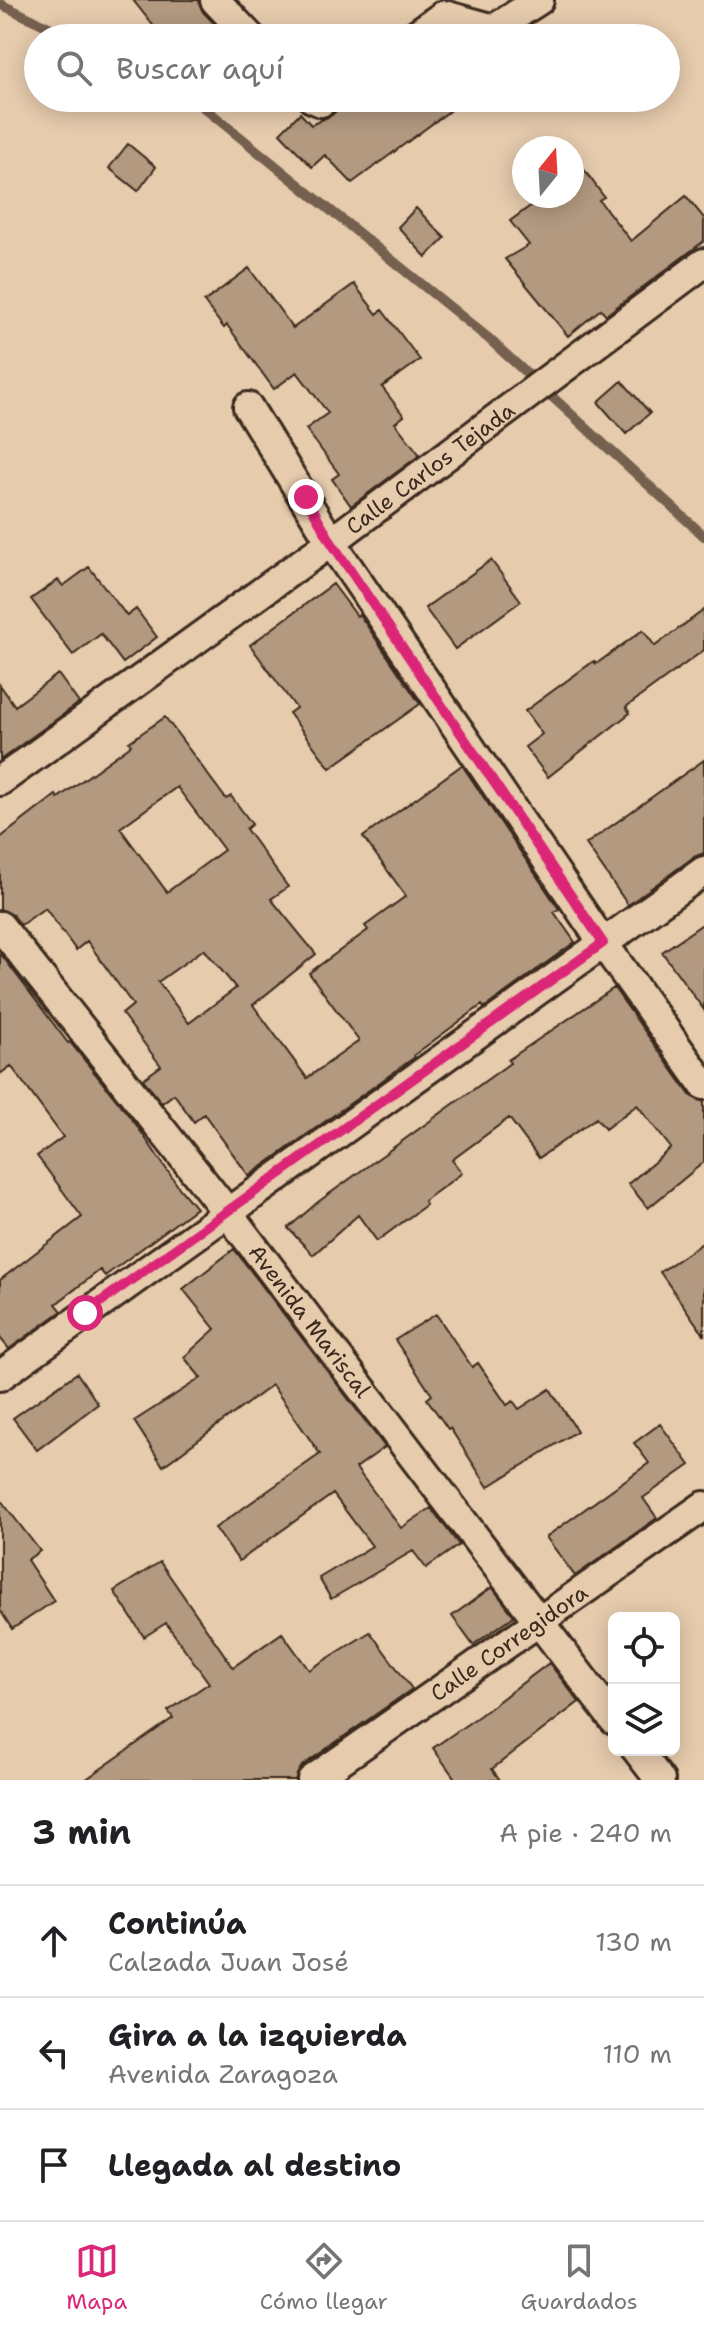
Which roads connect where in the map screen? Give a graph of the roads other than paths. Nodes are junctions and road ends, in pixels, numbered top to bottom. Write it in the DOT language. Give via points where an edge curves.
graph roads {
  1 [pos="215,0"];
  2 [pos="539,0"];
  3 [pos="439,7"];
  4 [pos="238,24"];
  5 [pos="424,24"];
  6 [pos="482,24"];
  7 [pos="502,24"];
  8 [pos="704,263"];
  9 [pos="248,407"];
  10 [pos="331,542"];
  11 [pos="0,781"];
  12 [pos="704,871"];
  13 [pos="0,926"];
  14 [pos="603,943"];
  15 [pos="704,1085"];
  16 [pos="227,1212"];
  17 [pos="0,1376"];
  18 [pos="704,1506"];
  19 [pos="539,1623"];
  20 [pos="608,1712"];
  21 [pos="642,1756"];
  22 [pos="312,1780"];
  23 [pos="660,1780"];
  1 -- 4 [label="street"];
  2 -- 7 [label="street"];
  3 -- 5 [label="street"];
  3 -- 6 [label="street"];
  8 -- 10 [label="street, Calle Carlos Tejada"];
  9 -- 10 [label="street"];
  10 -- 11 [label="street, Calle Carlos Tejada"];
  10 -- 14 [label="street"];
  12 -- 14 [label="street"];
  13 -- 16 [label="street, Avenida Mariscal"];
  14 -- 15 [label="street"];
  14 -- 16 [label="street"];
  16 -- 17 [label="street"];
  16 -- 19 [label="street, Avenida Mariscal"];
  18 -- 19 [label="street, Calle Corregidora"];
  19 -- 20 [label="street, Avenida Mariscal"];
  19 -- 22 [label="street, Calle Corregidora"];
  21 -- 23 [label="street"];
}
